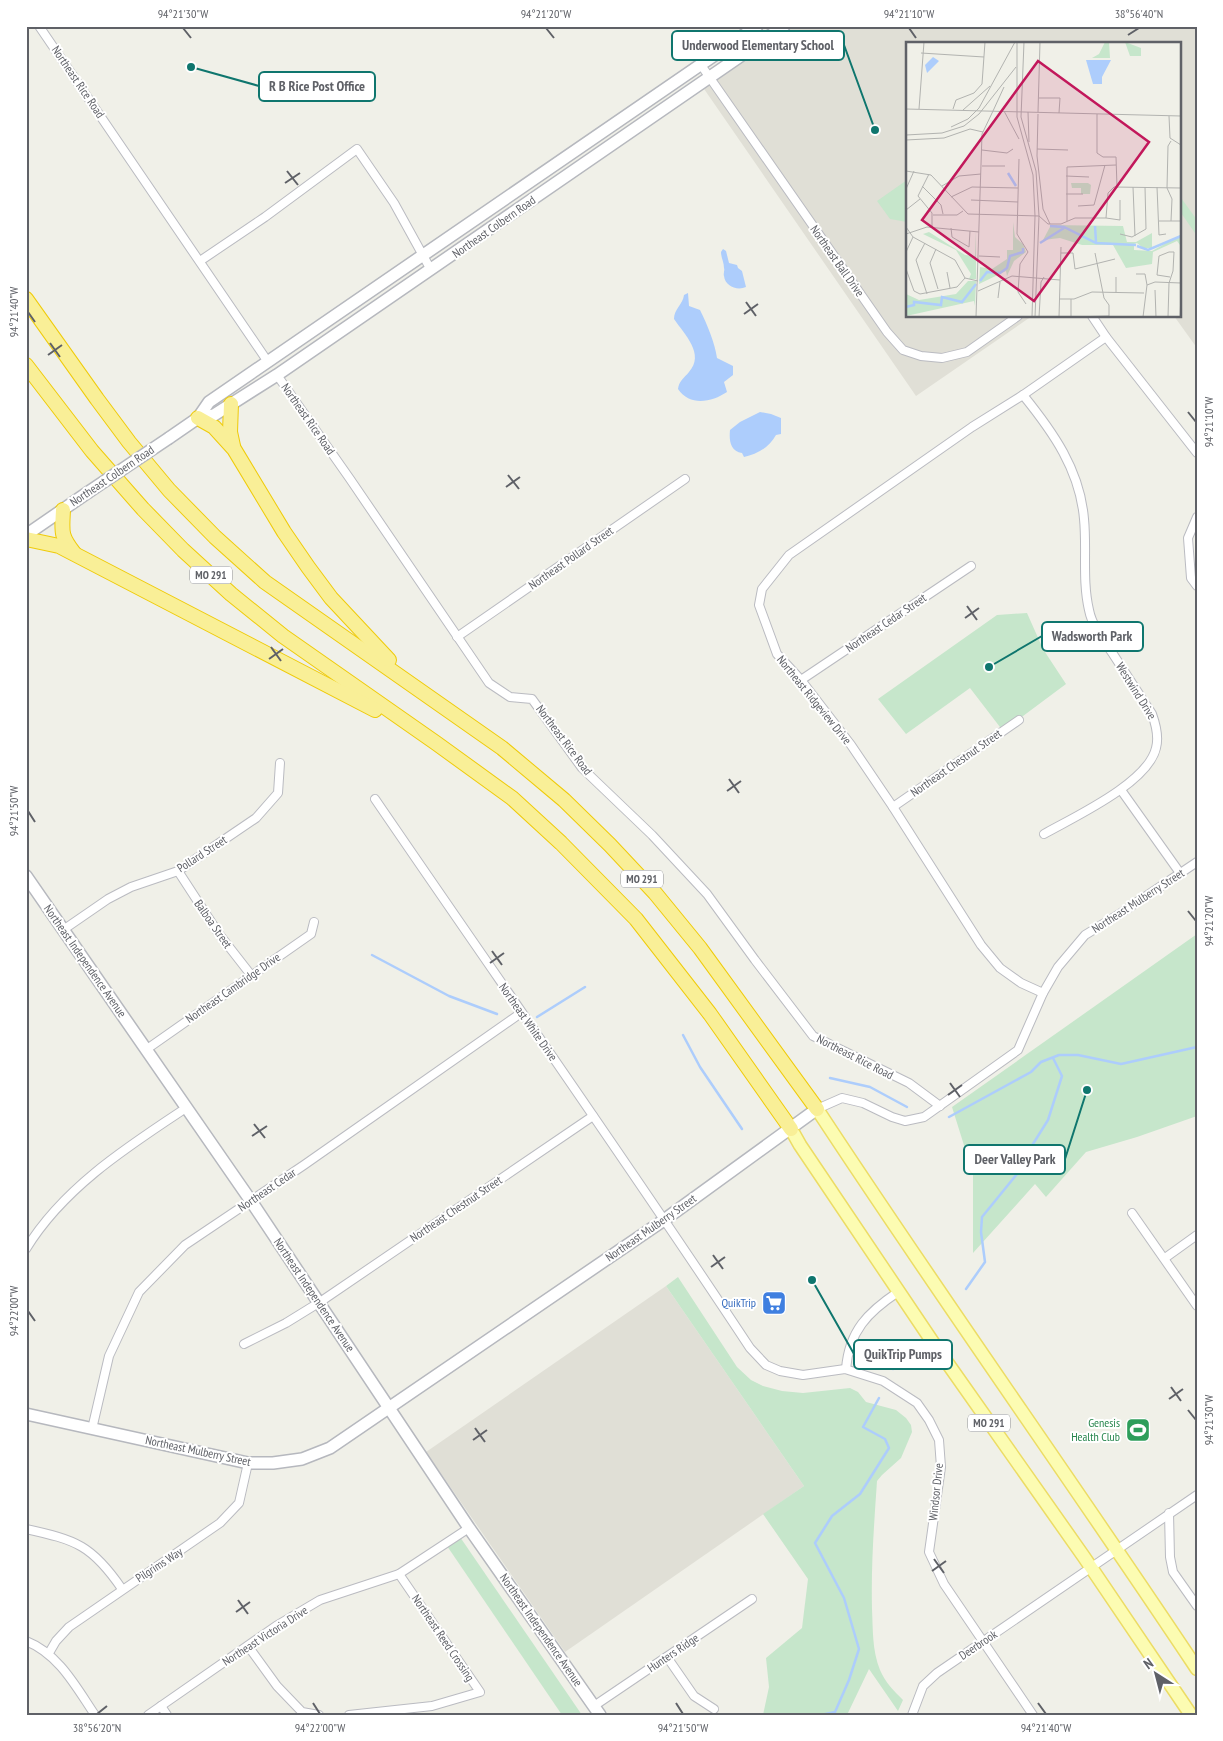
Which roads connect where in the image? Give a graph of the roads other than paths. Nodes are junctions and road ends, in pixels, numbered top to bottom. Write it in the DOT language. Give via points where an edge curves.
graph roads {
  1 [pos="39,26"];
  2 [pos="757,26"];
  3 [pos="784,26"];
  4 [pos="701,65"];
  5 [pos="710,78"];
  6 [pos="423,255"];
  7 [pos="200,261"];
  8 [pos="431,270"];
  9 [pos="26,299"];
  10 [pos="1015,318"];
  11 [pos="1093,318"];
  12 [pos="1106,337"];
  13 [pos="285,350"];
  14 [pos="268,362"];
  15 [pos="26,365"];
  16 [pos="277,375"];
  17 [pos="1023,395"];
  18 [pos="231,404"];
  19 [pos="198,418"];
  20 [pos="234,449"];
  21 [pos="1197,453"];
  22 [pos="685,479"];
  23 [pos="63,510"];
  24 [pos="1197,517"];
  25 [pos="26,535"];
  26 [pos="26,539"];
  27 [pos="76,555"];
  28 [pos="971,566"];
  29 [pos="1197,586"];
  30 [pos="457,637"];
  31 [pos="802,680"];
  32 [pos="422,691"];
  33 [pos="1019,720"];
  34 [pos="436,743"];
  35 [pos="280,763"];
  36 [pos="1121,790"];
  37 [pos="375,798"];
  38 [pos="893,807"];
  39 [pos="1044,834"];
  40 [pos="1197,862"];
  41 [pos="178,871"];
  42 [pos="1180,873"];
  43 [pos="26,876"];
  44 [pos="314,922"];
  45 [pos="63,930"];
  46 [pos="251,975"];
  47 [pos="1043,993"];
  48 [pos="521,1013"];
  49 [pos="146,1049"];
  50 [pos="940,1106"];
  51 [pos="186,1108"];
  52 [pos="817,1109"];
  53 [pos="593,1116"];
  54 [pos="791,1129"];
  55 [pos="251,1201"];
  56 [pos="1132,1213"];
  57 [pos="664,1220"];
  58 [pos="1197,1235"];
  59 [pos="26,1249"];
  60 [pos="1165,1258"];
  61 [pos="898,1292"];
  62 [pos="320,1302"];
  63 [pos="1197,1306"];
  64 [pos="244,1344"];
  65 [pos="846,1369"];
  66 [pos="389,1408"];
  67 [pos="26,1414"];
  68 [pos="92,1428"];
  69 [pos="248,1463"];
  70 [pos="1197,1495"];
  71 [pos="1169,1513"];
  72 [pos="469,1528"];
  73 [pos="26,1529"];
  74 [pos="1117,1550"];
  75 [pos="1091,1567"];
  76 [pos="399,1574"];
  77 [pos="122,1589"];
  78 [pos="752,1599"];
  79 [pos="1197,1606"];
  80 [pos="26,1640"];
  81 [pos="982,1642"];
  82 [pos="248,1646"];
  83 [pos="49,1653"];
  84 [pos="667,1658"];
  85 [pos="1197,1669"];
  86 [pos="161,1706"];
  87 [pos="714,1709"];
  88 [pos="597,1711"];
  89 [pos="95,1715"];
  90 [pos="148,1715"];
  91 [pos="167,1715"];
  92 [pos="319,1715"];
  93 [pos="349,1715"];
  94 [pos="912,1715"];
  95 [pos="1033,1715"];
  96 [pos="1191,1715"];
  1 -- 7 [label="street, Northeast Rice Road"];
  2 -- 4 [label="street, Northeast Colbern Road"];
  3 -- 5 [label="street, Northeast Colbern Road"];
  4 -- 5 [label="street, Northeast Ball Drive"];
  4 -- 6 [label="street, Northeast Colbern Road"];
  5 -- 8 [label="street, Northeast Colbern Road"];
  5 -- 10 [label="street, Northeast Ball Drive" via="887,332 903,350 942,358 967,352"];
  6 -- 7 [label="street" via="394,203 357,149"];
  6 -- 8 [label="street"];
  6 -- 13 [label="street, Northeast Colbern Road"];
  7 -- 14 [label="street, Northeast Rice Road"];
  8 -- 16 [label="street, Northeast Colbern Road"];
  9 -- 32 [label="highway, MO 291" via="129,442 169,490 215,537 266,582"];
  11 -- 12 [label="street"];
  12 -- 17 [label="street, Northeast Ridgeview Drive"];
  12 -- 21 [label="street"];
  13 -- 14 [label="street, Northeast Colbern Road"];
  13 -- 16 [label="street"];
  14 -- 19 [label="street, Northeast Colbern Road" via="208,402"];
  15 -- 34 [label="highway, MO 291" via="117,480 211,575 283,636"];
  16 -- 18 [label="street, Northeast Colbern Road"];
  16 -- 30 [label="street, Northeast Rice Road"];
  17 -- 31 [label="street, Northeast Ridgeview Drive" via="789,555 768,580 762,589 759,605 762,616 777,654"];
  17 -- 36 [label="street, Westwind Drive" via="1068,458 1079,486 1089,612 1156,724 1156,750 1143,770"];
  18 -- 19 [label="street, Northeast Colbern Road" via="214,415"];
  18 -- 20 [label="highway" via="230,432"];
  19 -- 20 [label="highway" via="214,427"];
  19 -- 23 [label="street, Northeast Colbern Road, bridge"];
  20 -- 32 [label="highway" via="284,532 331,598"];
  22 -- 30 [label="street, Northeast Pollard Street"];
  23 -- 25 [label="street, Northeast Colbern Road"];
  23 -- 27 [label="highway" via="64,540"];
  24 -- 29 [label="street" via="1188,538 1191,578"];
  26 -- 27 [label="highway" via="59,546"];
  27 -- 34 [label="highway"];
  28 -- 31 [label="street, Northeast Cedar Street"];
  30 -- 50 [label="street, Northeast Rice Road" via="489,682 510,697 532,699 582,768 652,835 707,894 813,1036 909,1083"];
  31 -- 38 [label="street, Northeast Ridgeview Drive"];
  32 -- 52 [label="highway, MO 291" via="502,748 564,800 610,845 700,948"];
  33 -- 38 [label="street, Northeast Chestnut Street"];
  34 -- 54 [label="highway, MO 291" via="512,798 636,919 710,1014"];
  35 -- 41 [label="street, Pollard Street" via="278,793 256,818"];
  36 -- 39 [label="street, Westwind Drive"];
  36 -- 42 [label="street"];
  37 -- 48 [label="street, Northeast White Drive"];
  38 -- 47 [label="street, Northeast Ridgeview Drive" via="981,945 1000,968"];
  40 -- 42 [label="street, Northeast Mulberry Street"];
  41 -- 45 [label="street, Pollard Street" via="108,899"];
  41 -- 46 [label="street, Balboa Street" via="219,934"];
  42 -- 47 [label="street, Northeast Mulberry Street" via="1085,935 1058,967"];
  43 -- 45 [label="street, Northeast Independence Avenue"];
  44 -- 46 [label="street, Northeast Cambridge Drive" via="311,934"];
  45 -- 49 [label="street, Northeast Independence Avenue"];
  46 -- 49 [label="street, Northeast Cambridge Drive"];
  47 -- 50 [label="street, Northeast Mulberry Street" via="1018,1050"];
  48 -- 53 [label="street, Northeast White Drive"];
  48 -- 55 [label="street, Northeast Cedar"];
  49 -- 51 [label="street, Northeast Independence Avenue"];
  50 -- 52 [label="street, Northeast Mulberry Street" via="924,1117 906,1121 842,1098"];
  51 -- 55 [label="street, Northeast Independence Avenue"];
  51 -- 59 [label="street" via="126,1148 77,1188 35,1234"];
  52 -- 54 [label="street, Northeast Mulberry Street"];
  52 -- 74 [label="main road, MO 291"];
  53 -- 57 [label="street, Northeast White Drive"];
  53 -- 62 [label="street, Northeast Chestnut Street"];
  54 -- 57 [label="street, Northeast Mulberry Street"];
  54 -- 61 [label="main road, MO 291"];
  55 -- 62 [label="street, Northeast Independence Avenue"];
  55 -- 68 [label="street, Northeast Cedar" via="185,1245 139,1292 109,1356"];
  56 -- 60 [label="street"];
  57 -- 65 [label="street, Windsor Drive" via="750,1348 766,1365 803,1375"];
  57 -- 66 [label="street, Northeast Mulberry Street"];
  58 -- 60 [label="street"];
  60 -- 63 [label="street"];
  61 -- 65 [label="street" via="862,1322 848,1352"];
  61 -- 75 [label="main road, MO 291"];
  62 -- 64 [label="street, Northeast Chestnut Street"];
  62 -- 66 [label="street, Northeast Independence Avenue"];
  65 -- 81 [label="street, Windsor Drive" via="883,1381 917,1403 939,1440 940,1467 929,1552 944,1584"];
  66 -- 69 [label="street, Northeast Mulberry Street" via="330,1448 302,1459"];
  66 -- 72 [label="street, Northeast Independence Avenue"];
  67 -- 68 [label="street, Northeast Mulberry Street"];
  68 -- 69 [label="street, Northeast Mulberry Street"];
  69 -- 77 [label="street, Pilgrims Way" via="239,1503 220,1523"];
  70 -- 71 [label="street, Deerbrook"];
  71 -- 74 [label="street, Deerbrook"];
  71 -- 79 [label="street" via="1173,1572"];
  72 -- 76 [label="street, Northeast Victoria Drive"];
  72 -- 88 [label="street, Northeast Independence Avenue"];
  73 -- 77 [label="street" via="60,1536 79,1544 97,1556"];
  74 -- 75 [label="street, Deerbrook"];
  74 -- 85 [label="main road, MO 291"];
  75 -- 81 [label="street, Deerbrook"];
  75 -- 96 [label="main road, MO 291"];
  76 -- 82 [label="street, Northeast Victoria Drive" via="320,1600"];
  76 -- 93 [label="street, Northeast Reed Crossing" via="480,1692 432,1706"];
  77 -- 83 [label="street, Pilgrims Way" via="69,1626"];
  78 -- 84 [label="street, Hunters Ridge"];
  80 -- 83 [label="street"];
  81 -- 94 [label="street, Deerbrook" via="936,1673 923,1686"];
  81 -- 95 [label="street, Windsor Drive"];
  82 -- 86 [label="street, Northeast Victoria Drive"];
  82 -- 92 [label="street" via="277,1686 302,1712"];
  83 -- 89 [label="street"];
  84 -- 87 [label="street" via="694,1696"];
  84 -- 88 [label="street, Hunters Ridge"];
  86 -- 90 [label="street, Northeast Victoria Drive"];
  86 -- 91 [label="street"];
}
